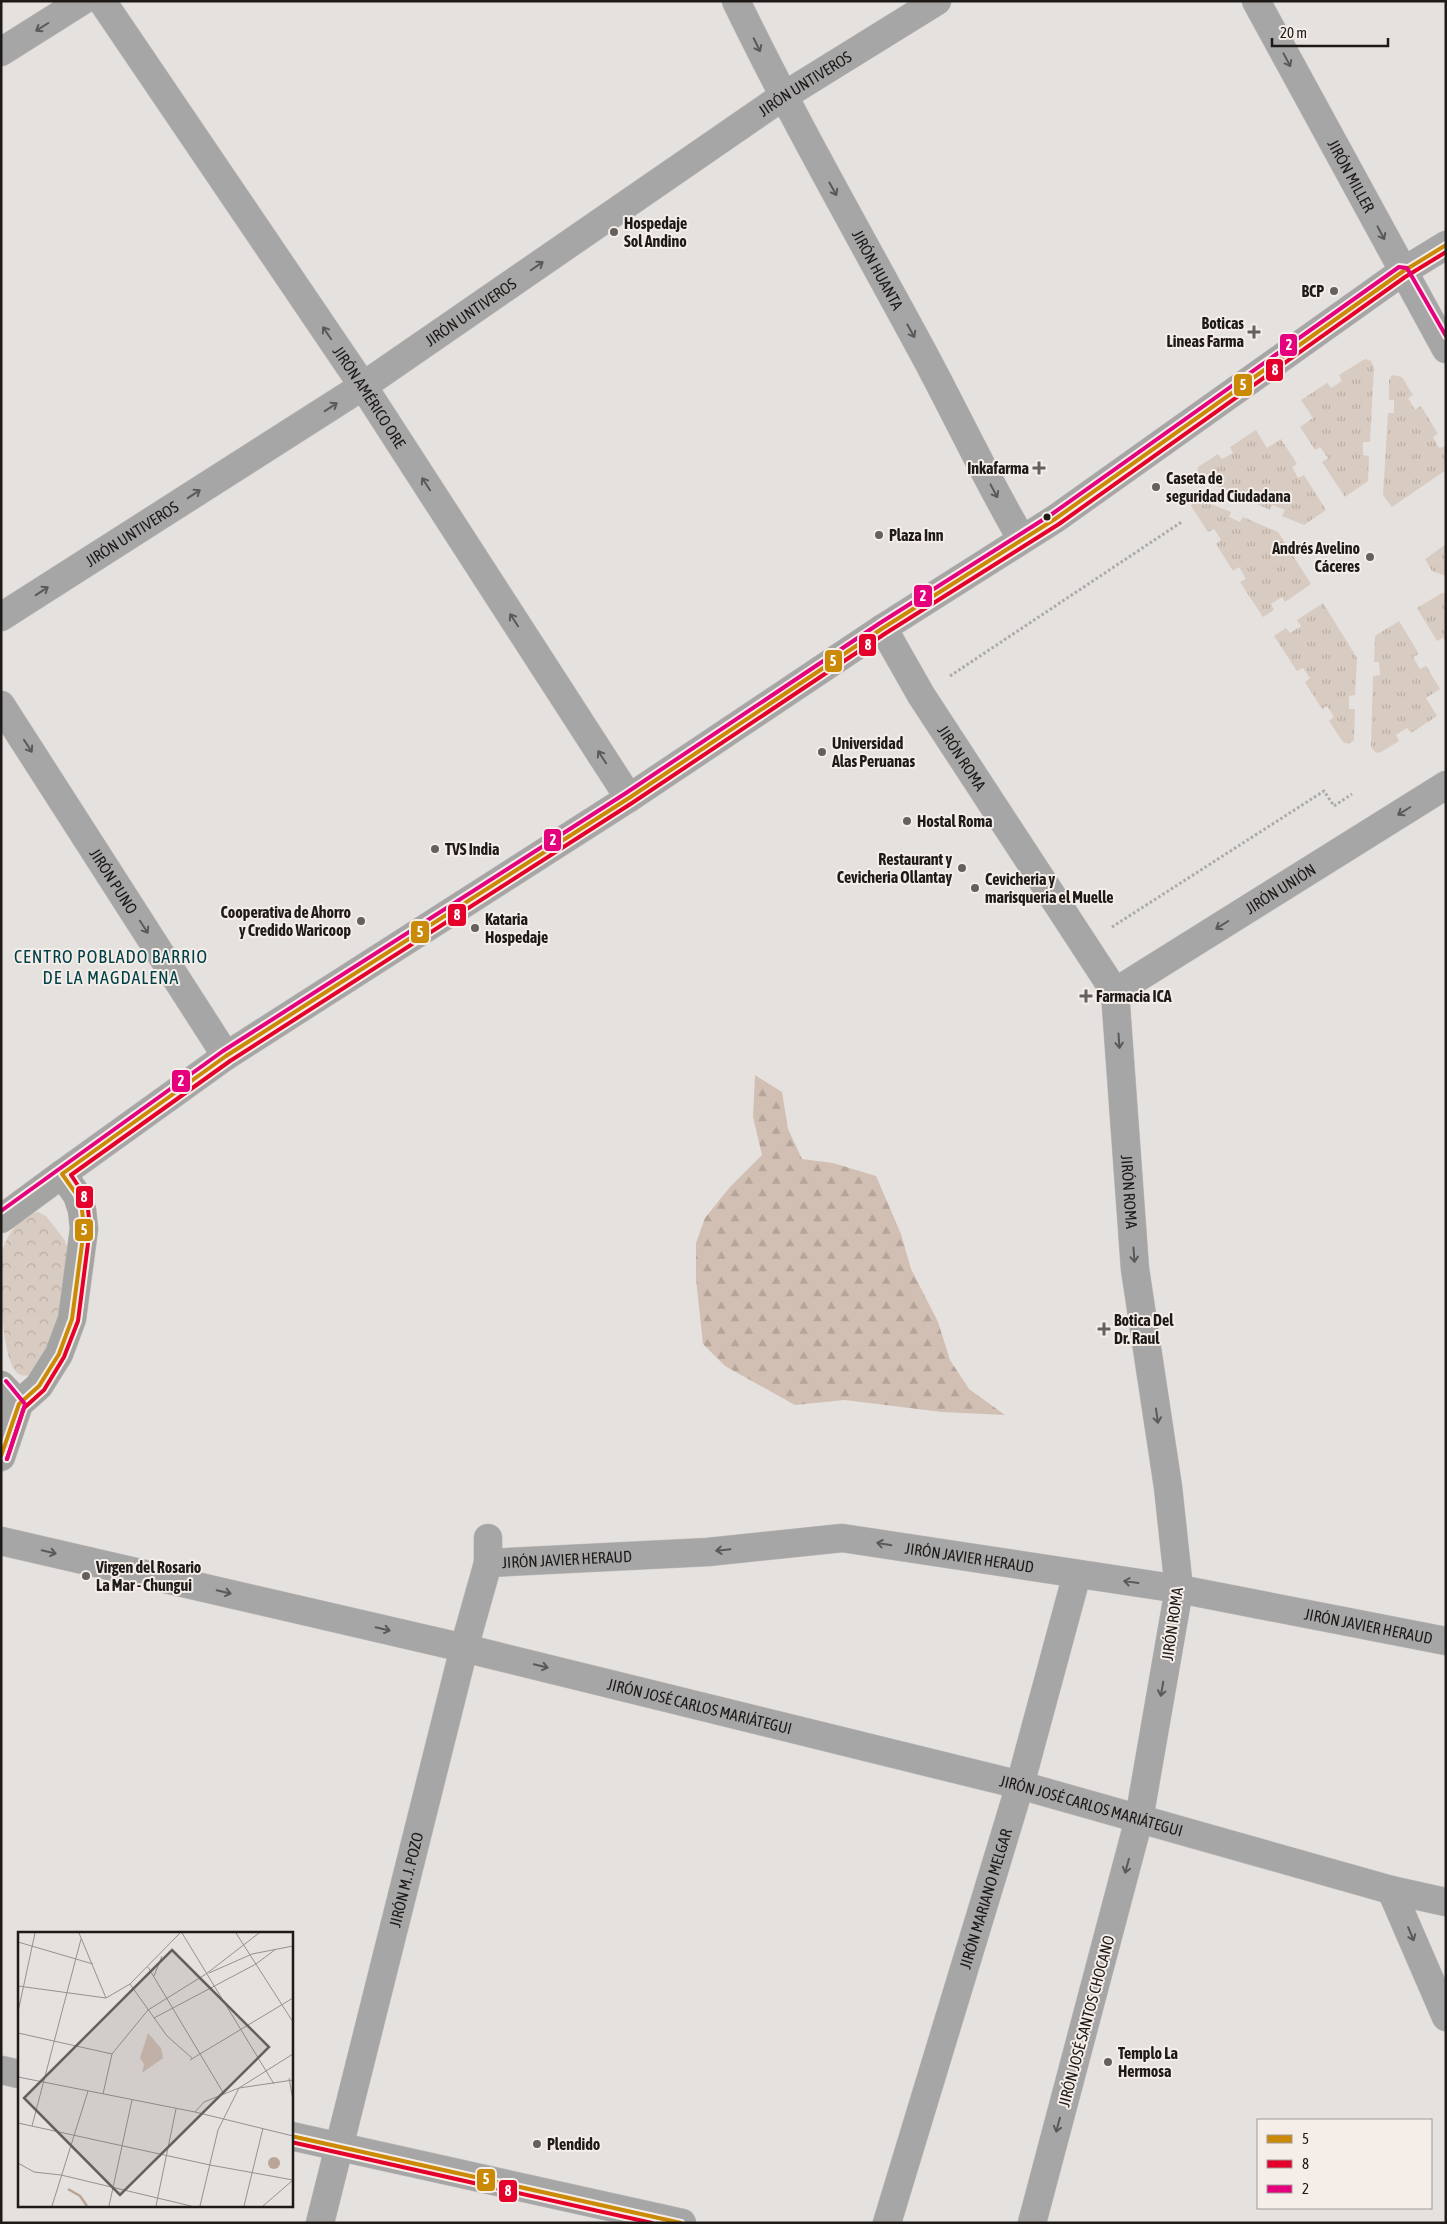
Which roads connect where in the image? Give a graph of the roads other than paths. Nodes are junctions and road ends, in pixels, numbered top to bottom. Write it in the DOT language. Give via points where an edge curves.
graph roads {
  1 [pos="82,1"];
  2 [pos="102,1"];
  3 [pos="736,1"];
  4 [pos="937,1"];
  5 [pos="1256,1"];
  6 [pos="1,52"];
  7 [pos="782,97"];
  8 [pos="1446,245"];
  9 [pos="1402,272"];
  10 [pos="1446,349"];
  11 [pos="363,386"];
  12 [pos="1021,538"];
  13 [pos="1,617"];
  14 [pos="883,628"];
  15 [pos="1,705"];
  16 [pos="1446,785"];
  17 [pos="629,798"];
  18 [pos="1115,992"];
  19 [pos="226,1056"];
  20 [pos="62,1174"];
  21 [pos="1,1219"];
  22 [pos="10,1394"];
  23 [pos="1,1457"];
  24 [pos="1,1541"];
  25 [pos="488,1550"];
  26 [pos="1077,1574"];
  27 [pos="1179,1589"];
  28 [pos="1446,1641"];
  29 [pos="464,1648"];
  30 [pos="1020,1785"];
  31 [pos="1139,1819"];
  32 [pos="1392,1890"];
  33 [pos="1446,1902"];
  34 [pos="1446,2017"];
  35 [pos="1,2070"];
  36 [pos="18,2074"];
  37 [pos="292,2136"];
  38 [pos="339,2147"];
  39 [pos="320,2223"];
  40 [pos="682,2223"];
  41 [pos="887,2223"];
  42 [pos="1032,2223"];
  1 -- 6 [label="street, one-way"];
  11 -- 2 [label="street, JIRÓN AMÉRICO ORE, one-way"];
  3 -- 7 [label="street, JIRÓN HUANTA, one-way"];
  4 -- 7 [label="street, JIRÓN UNTIVEROS"];
  5 -- 9 [label="street, JIRÓN MILLER, one-way"];
  11 -- 7 [label="street, JIRÓN UNTIVEROS, one-way"];
  7 -- 12 [label="street, JIRÓN HUANTA, one-way"];
  8 -- 9 [label="street"];
  9 -- 10 [label="street, JIRÓN MILLER"];
  9 -- 12 [label="street" via="1055,519"];
  13 -- 11 [label="street, JIRÓN UNTIVEROS, one-way"];
  17 -- 11 [label="street, JIRÓN AMÉRICO ORE, one-way"];
  12 -- 14 [label="street"];
  14 -- 17 [label="street"];
  14 -- 18 [label="street, JIRÓN ROMA" via="921,695"];
  15 -- 19 [label="street, JIRÓN PUNO, one-way"];
  16 -- 18 [label="street, JIRÓN UNIÓN, one-way"];
  17 -- 19 [label="street"];
  18 -- 27 [label="street, JIRÓN ROMA, one-way" via="1135,1270 1168,1487"];
  19 -- 20 [label="street"];
  20 -- 21 [label="highway"];
  20 -- 22 [label="highway" via="77,1195 84,1230 72,1319 59,1354 39,1386"];
  22 -- 23 [label="highway"];
  24 -- 29 [label="street, JIRÓN JOSÉ CARLOS MARIÁTEGUI, one-way"];
  26 -- 25 [label="street, JIRÓN JAVIER HERAUD, one-way" via="842,1538 708,1552"];
  25 -- 29 [label="street, JIRÓN M. J. POZO"];
  27 -- 26 [label="street, JIRÓN JAVIER HERAUD, one-way"];
  26 -- 30 [label="street, JIRÓN MARIANO MELGAR"];
  27 -- 28 [label="street, JIRÓN JAVIER HERAUD"];
  27 -- 31 [label="street, JIRÓN ROMA, one-way"];
  29 -- 30 [label="street, JIRÓN JOSÉ CARLOS MARIÁTEGUI, one-way"];
  29 -- 38 [label="street, JIRÓN M. J. POZO"];
  30 -- 31 [label="street, JIRÓN JOSÉ CARLOS MARIÁTEGUI"];
  30 -- 41 [label="street, JIRÓN MARIANO MELGAR"];
  31 -- 32 [label="street, JIRÓN JOSÉ CARLOS MARIÁTEGUI"];
  31 -- 42 [label="street, JIRÓN JOSÉ SANTOS CHOCANO, one-way"];
  32 -- 33 [label="street, JIRÓN JOSÉ CARLOS MARIÁTEGUI"];
  32 -- 34 [label="street, one-way"];
  35 -- 36 [label="street"];
  37 -- 38 [label="street"];
  38 -- 39 [label="street, JIRÓN M. J. POZO"];
  38 -- 40 [label="street"];
}
